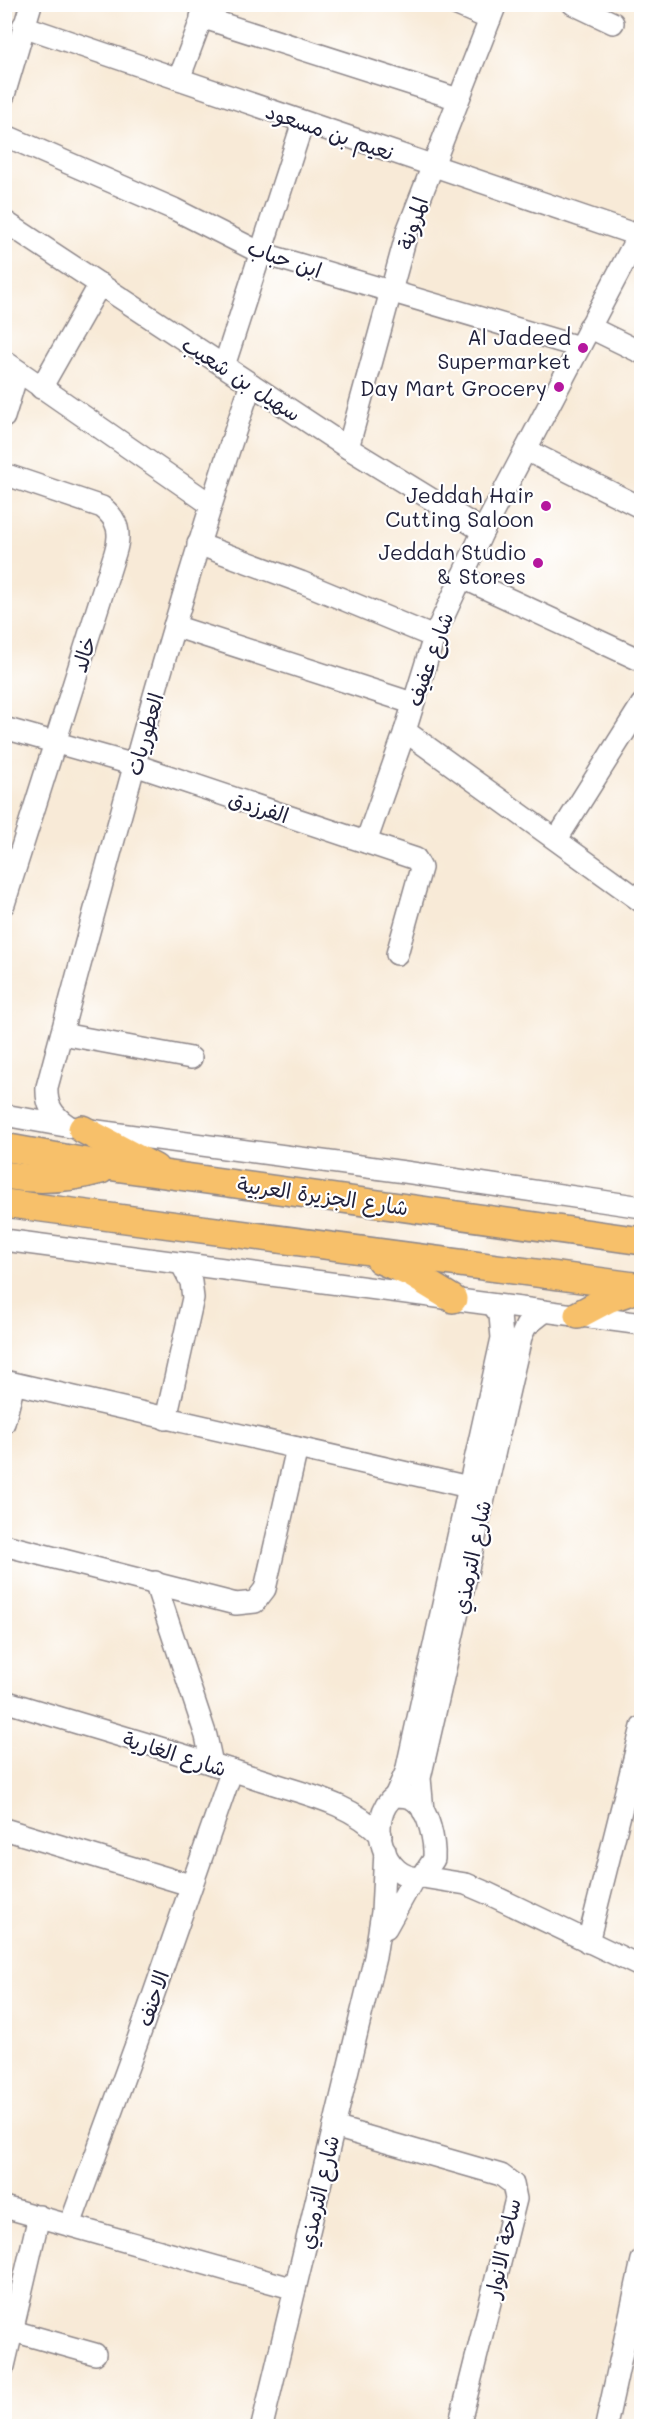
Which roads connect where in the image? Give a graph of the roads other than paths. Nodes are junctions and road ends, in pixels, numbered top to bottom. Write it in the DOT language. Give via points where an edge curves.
graph roads {
  1 [pos="31,4"];
  2 [pos="455,4"];
  3 [pos="573,4"];
  4 [pos="204,11"];
  5 [pos="493,12"];
  6 [pos="613,23"];
  7 [pos="23,26"];
  8 [pos="178,79"];
  9 [pos="4,95"];
  10 [pos="458,99"];
  11 [pos="303,122"];
  12 [pos="4,135"];
  13 [pos="431,165"];
  14 [pos="4,221"];
  15 [pos="639,231"];
  16 [pos="261,253"];
  17 [pos="100,284"];
  18 [pos="392,291"];
  19 [pos="590,327"];
  20 [pos="579,347"];
  21 [pos="642,353"];
  22 [pos="11,366"];
  23 [pos="224,366"];
  24 [pos="251,384"];
  25 [pos="41,388"];
  26 [pos="4,417"];
  27 [pos="348,448"];
  28 [pos="526,450"];
  29 [pos="4,474"];
  30 [pos="210,504"];
  31 [pos="642,508"];
  32 [pos="483,531"];
  33 [pos="198,544"];
  34 [pos="461,577"];
  35 [pos="174,626"];
  36 [pos="434,637"];
  37 [pos="642,660"];
  38 [pos="412,703"];
  39 [pos="642,704"];
  40 [pos="4,728"];
  41 [pos="405,731"];
  42 [pos="55,743"];
  43 [pos="135,765"];
  44 [pos="557,839"];
  45 [pos="366,842"];
  46 [pos="642,902"];
  47 [pos="4,904"];
  48 [pos="397,954"];
  49 [pos="62,1034"];
  50 [pos="192,1058"];
  51 [pos="48,1087"];
  52 [pos="6,1116"];
  53 [pos="74,1127"];
  54 [pos="4,1147"];
  55 [pos="114,1167"];
  56 [pos="161,1172"];
  57 [pos="4,1176"];
  58 [pos="4,1203"];
  59 [pos="642,1208"];
  60 [pos="52,1210"];
  61 [pos="4,1218"];
  62 [pos="633,1237"];
  63 [pos="4,1240"];
  64 [pos="337,1245"];
  65 [pos="181,1263"];
  66 [pos="642,1287"];
  67 [pos="453,1299"];
  68 [pos="493,1305"];
  69 [pos="544,1312"];
  70 [pos="578,1315"];
  71 [pos="642,1324"];
  72 [pos="9,1382"];
  73 [pos="166,1419"];
  74 [pos="4,1423"];
  75 [pos="297,1448"];
  76 [pos="477,1489"];
  77 [pos="4,1545"];
  78 [pos="156,1582"];
  79 [pos="4,1701"];
  80 [pos="642,1727"];
  81 [pos="222,1767"];
  82 [pos="390,1801"];
  83 [pos="344,1808"];
  84 [pos="423,1811"];
  85 [pos="4,1829"];
  86 [pos="383,1843"];
  87 [pos="434,1850"];
  88 [pos="418,1877"];
  89 [pos="190,1885"];
  90 [pos="487,1893"];
  91 [pos="588,1942"];
  92 [pos="375,1957"];
  93 [pos="642,1967"];
  94 [pos="334,2127"];
  95 [pos="4,2206"];
  96 [pos="39,2216"];
  97 [pos="70,2225"];
  98 [pos="642,2260"];
  99 [pos="295,2289"];
  100 [pos="13,2331"];
  101 [pos="95,2354"];
  102 [pos="4,2366"];
  103 [pos="262,2427"];
  104 [pos="459,2427"];
  105 [pos="606,2427"];
  1 -- 7 [label="street"];
  2 -- 5 [label="street"];
  3 -- 6 [label="street"];
  4 -- 8 [label="street"];
  4 -- 10 [label="street"];
  5 -- 10 [label="street, المرونة"];
  7 -- 8 [label="street, نعيم بن مسعود"];
  7 -- 9 [label="street"];
  8 -- 11 [label="street, نعيم بن مسعود"];
  10 -- 13 [label="street, المرونة"];
  11 -- 13 [label="street, نعيم بن مسعود"];
  11 -- 16 [label="street"];
  12 -- 16 [label="street, ابن حباب" via="174,209"];
  13 -- 15 [label="street, نعيم بن مسعود"];
  13 -- 18 [label="street, المرونة" via="408,229"];
  14 -- 17 [label="street, سهيل بن شعيب"];
  15 -- 19 [label="street, شارع عفيف"];
  16 -- 18 [label="street, ابن حباب"];
  16 -- 23 [label="street"];
  17 -- 23 [label="street, سهيل بن شعيب"];
  17 -- 25 [label="street"];
  18 -- 20 [label="street, ابن حباب"];
  18 -- 27 [label="street, المرونة"];
  19 -- 20 [label="street, شارع عفيف"];
  19 -- 21 [label="street"];
  20 -- 28 [label="street, شارع عفيف"];
  22 -- 25 [label="street"];
  22 -- 26 [label="street"];
  23 -- 24 [label="street, سهيل بن شعيب"];
  24 -- 27 [label="street, سهيل بن شعيب"];
  24 -- 30 [label="street, العطوريات"];
  25 -- 30 [label="street"];
  27 -- 32 [label="street, سهيل بن شعيب"];
  28 -- 31 [label="street"];
  28 -- 32 [label="street, شارع عفيف"];
  29 -- 42 [label="street, خالد" via="102,507 113,516 119,532"];
  30 -- 33 [label="street, العطوريات"];
  32 -- 34 [label="street, شارع عفيف"];
  33 -- 35 [label="street, العطوريات"];
  33 -- 36 [label="street"];
  34 -- 36 [label="street, شارع عفيف"];
  34 -- 37 [label="street"];
  35 -- 38 [label="street"];
  35 -- 43 [label="street, العطوريات"];
  36 -- 38 [label="street, شارع عفيف"];
  38 -- 41 [label="street, شارع عفيف"];
  39 -- 44 [label="street"];
  40 -- 42 [label="street, الفرزدق"];
  41 -- 44 [label="street"];
  41 -- 45 [label="street, شارع عفيف"];
  42 -- 43 [label="street, الفرزدق"];
  42 -- 47 [label="street, خالد"];
  43 -- 45 [label="street, الفرزدق"];
  43 -- 49 [label="street, العطوريات"];
  44 -- 46 [label="street"];
  45 -- 48 [label="street, الفرزدق" via="416,858 421,868"];
  49 -- 50 [label="street"];
  49 -- 51 [label="street, العطوريات"];
  51 -- 52 [label="street, العطوريات" via="27,1110"];
  51 -- 53 [label="street, العطوريات" via="49,1106 59,1120"];
  52 -- 53 [label="street, شارع الجزيرة العربية"];
  53 -- 56 [label="main road"];
  53 -- 59 [label="street, شارع الجزيرة العربية"];
  54 -- 55 [label="main road, شارع الجزيرة العربية"];
  55 -- 56 [label="main road, شارع الجزيرة العربية"];
  55 -- 57 [label="main road" via="46,1179"];
  56 -- 62 [label="main road, شارع الجزيرة العربية"];
  58 -- 60 [label="main road"];
  60 -- 61 [label="main road"];
  60 -- 64 [label="main road"];
  63 -- 65 [label="street"];
  64 -- 66 [label="main road"];
  64 -- 67 [label="main road" via="412,1274"];
  65 -- 67 [label="street"];
  65 -- 73 [label="street" via="193,1298"];
  66 -- 70 [label="main road"];
  67 -- 68 [label="street"];
  68 -- 69 [label="street"];
  68 -- 76 [label="street, شارع الترمذي" via="500,1315 502,1338"];
  69 -- 70 [label="street"];
  69 -- 76 [label="street, شارع الترمذي" via="526,1326 520,1337"];
  70 -- 71 [label="street"];
  72 -- 73 [label="street"];
  72 -- 74 [label="street"];
  73 -- 75 [label="street"];
  75 -- 76 [label="street"];
  75 -- 78 [label="street" via="266,1589 255,1602 236,1604"];
  76 -- 82 [label="street, شارع الترمذي" via="406,1772"];
  76 -- 84 [label="street, شارع الترمذي" via="464,1595 420,1778"];
  77 -- 78 [label="street"];
  78 -- 81 [label="street" via="206,1736"];
  79 -- 81 [label="street, شارع الغارية"];
  80 -- 91 [label="street"];
  81 -- 83 [label="street, شارع الغارية"];
  81 -- 89 [label="street, الاحنف"];
  82 -- 83 [label="street, شارع الغارية" via="358,1810"];
  82 -- 84 [label="street" via="406,1796"];
  82 -- 86 [label="street" via="380,1823"];
  83 -- 86 [label="street, شارع الغارية" via="366,1821"];
  84 -- 87 [label="street"];
  85 -- 89 [label="street"];
  86 -- 88 [label="street" via="396,1869 403,1875"];
  86 -- 92 [label="street, شارع الترمذي" via="384,1896"];
  87 -- 88 [label="street" via="431,1866"];
  87 -- 90 [label="street"];
  88 -- 90 [label="street" via="466,1884"];
  88 -- 92 [label="street, شارع الترمذي" via="392,1916"];
  89 -- 97 [label="street, الاحنف"];
  90 -- 91 [label="street"];
  91 -- 93 [label="street"];
  92 -- 94 [label="street, شارع الترمذي"];
  94 -- 99 [label="street, شارع الترمذي"];
  94 -- 104 [label="street, ساحة الانوار" via="501,2175 513,2184 516,2199"];
  95 -- 96 [label="street"];
  96 -- 97 [label="street"];
  96 -- 100 [label="street"];
  97 -- 99 [label="street"];
  98 -- 105 [label="street"];
  99 -- 103 [label="street, شارع الترمذي"];
  100 -- 101 [label="street"];
  100 -- 102 [label="street"];
}
